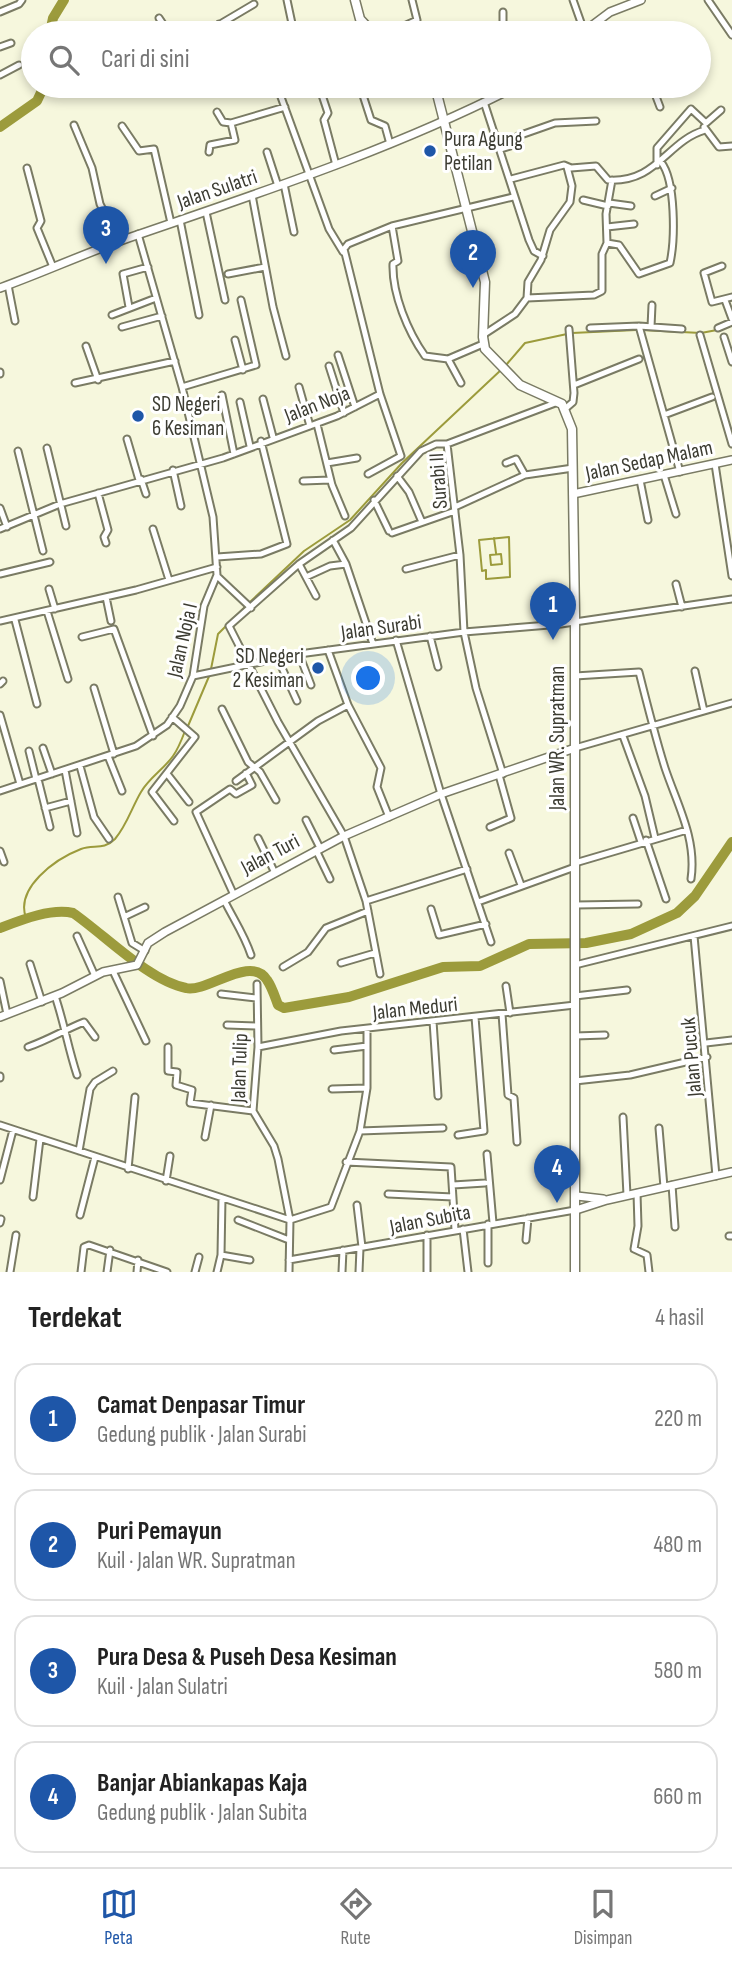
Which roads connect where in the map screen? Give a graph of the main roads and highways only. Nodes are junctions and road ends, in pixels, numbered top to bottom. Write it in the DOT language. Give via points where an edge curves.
graph roads {
  1 [pos="355,0"];
  2 [pos="362,21"];
  3 [pos="438,98"];
  4 [pos="575,1272"];
  1 -- 2 [label="main road"];
  3 -- 4 [label="main road, Jalan WR. Supratman" via="485,287 483,339 502,368 523,387 563,405 572,429"];
}
